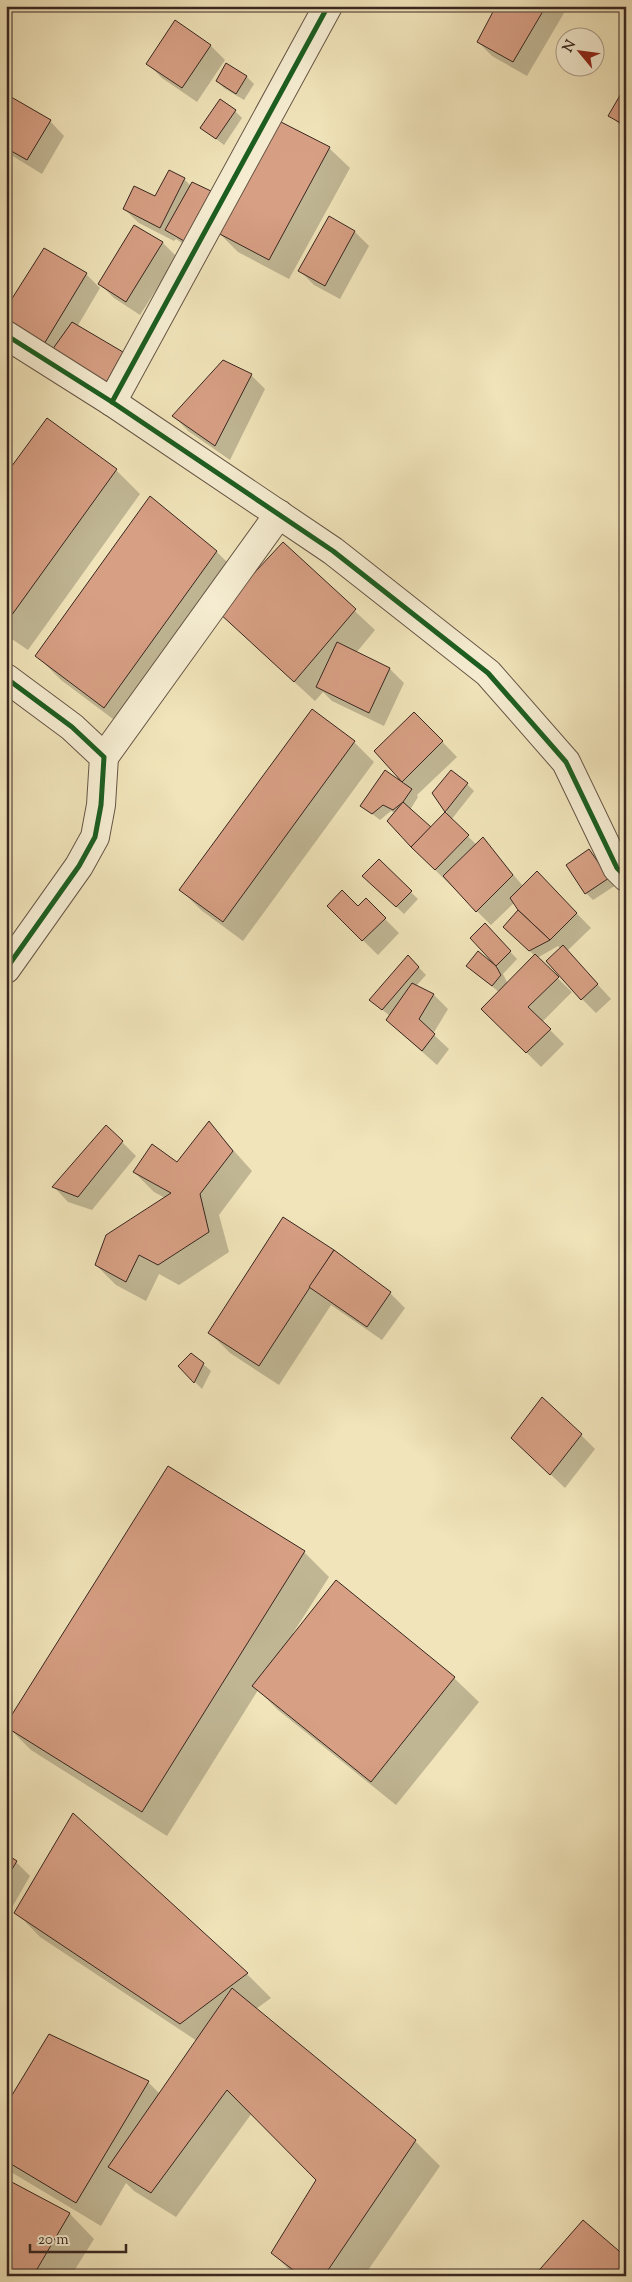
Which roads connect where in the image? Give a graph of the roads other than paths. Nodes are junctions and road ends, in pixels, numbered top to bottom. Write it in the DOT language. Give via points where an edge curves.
graph roads {
  1 [pos="328,6"];
  2 [pos="6,336"];
  3 [pos="112,402"];
  4 [pos="278,514"];
  5 [pos="6,678"];
  6 [pos="104,757"];
  7 [pos="626,877"];
  8 [pos="6,970"];
  1 -- 3 [label="street"];
  2 -- 3 [label="street"];
  3 -- 4 [label="street"];
  4 -- 6 [label="street"];
  4 -- 7 [label="street" via="333,551 488,672 566,762 617,868"];
  5 -- 6 [label="street" via="72,727"];
  6 -- 8 [label="street" via="101,805 94,837 79,866"];
}
